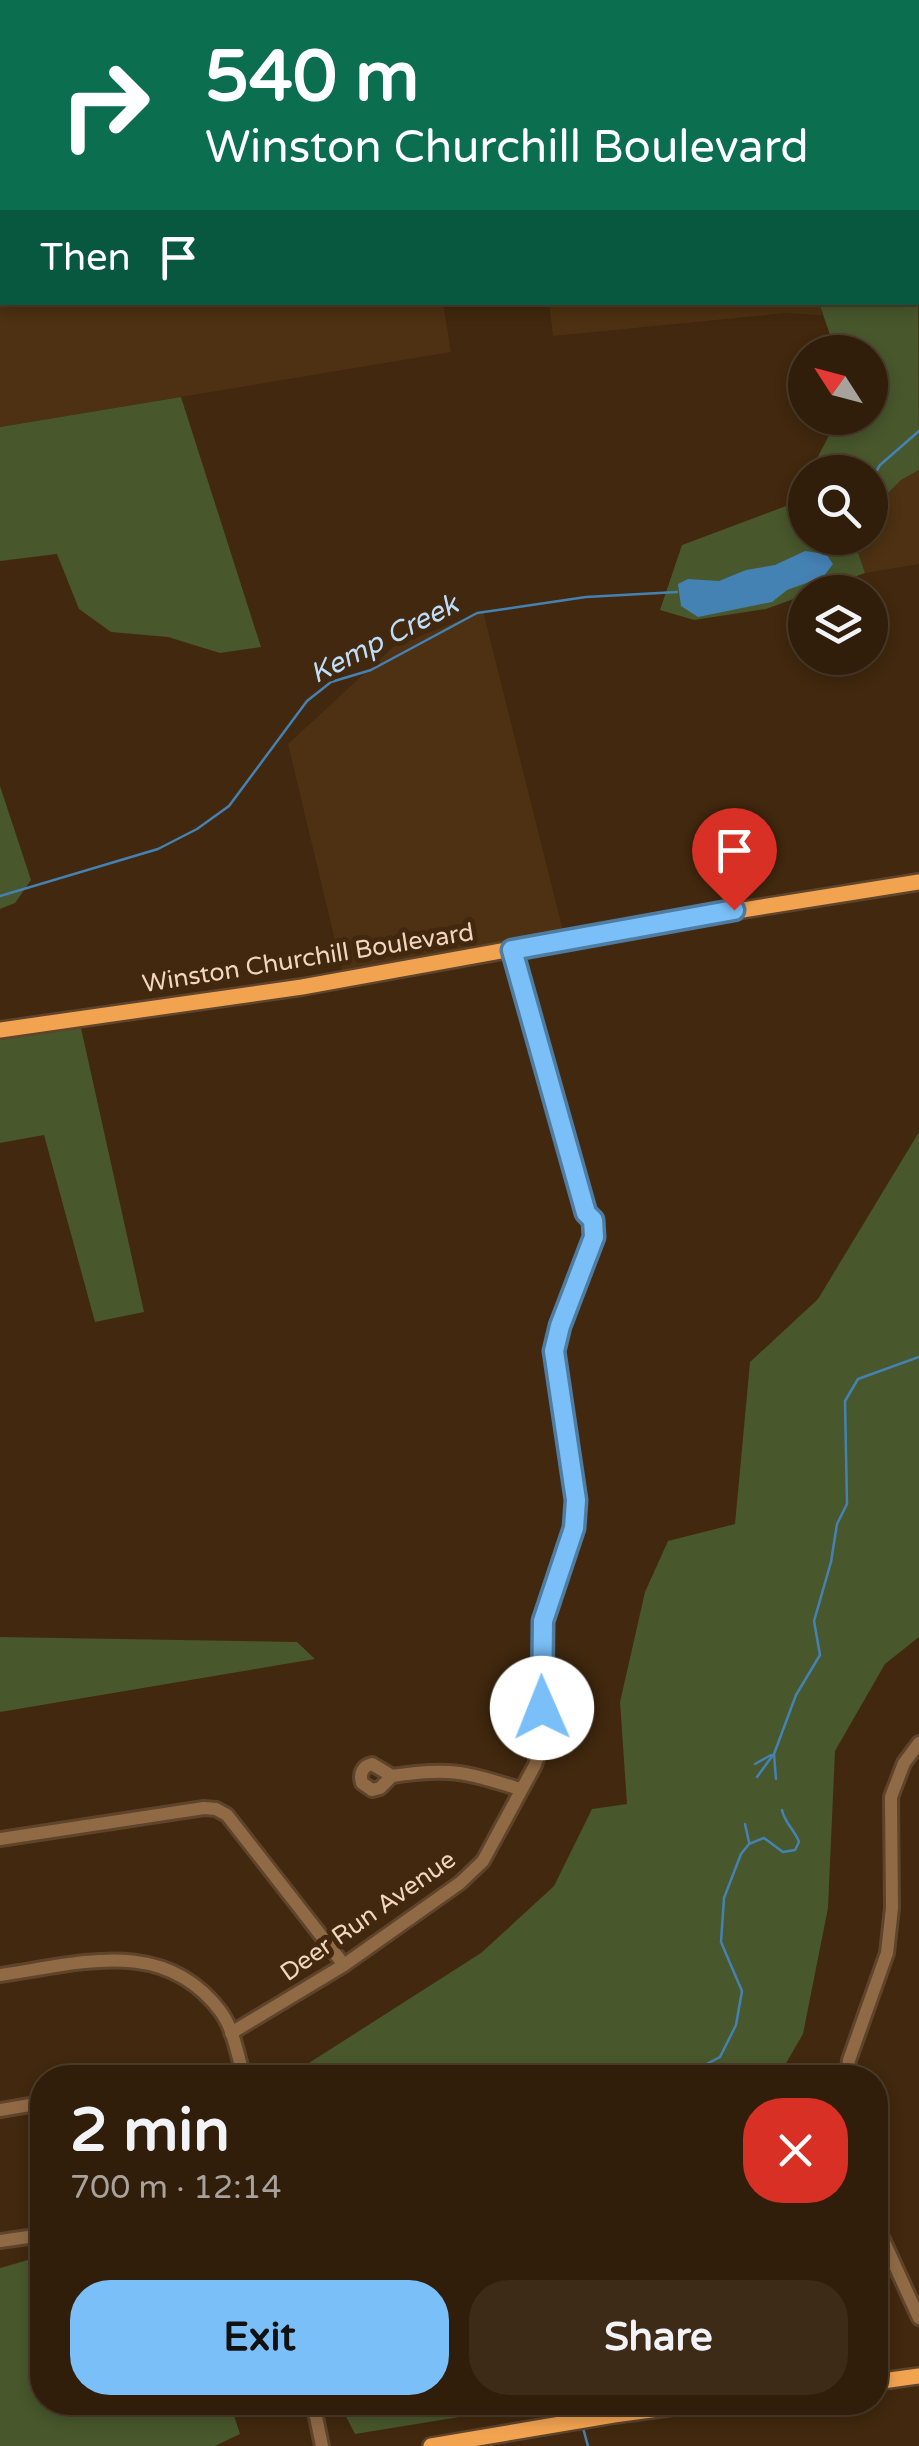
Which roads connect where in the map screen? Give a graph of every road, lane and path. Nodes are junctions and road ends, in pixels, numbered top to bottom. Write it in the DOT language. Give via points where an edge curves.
graph roads {
  1 [pos="919,882"];
  2 [pos="512,950"];
  3 [pos="0,1030"];
  4 [pos="919,1743"];
  5 [pos="392,1776"];
  6 [pos="520,1789"];
  7 [pos="0,1839"];
  8 [pos="344,1965"];
  9 [pos="0,1976"];
  10 [pos="231,2033"];
  11 [pos="240,2065"];
  12 [pos="848,2065"];
  13 [pos="30,2106"];
  14 [pos="0,2110"];
  15 [pos="30,2237"];
  16 [pos="0,2241"];
  17 [pos="888,2250"];
  18 [pos="919,2282"];
  19 [pos="906,2288"];
  20 [pos="919,2318"];
  21 [pos="919,2376"];
  22 [pos="888,2380"];
  23 [pos="316,2415"];
  24 [pos="608,2415"];
  25 [pos="322,2446"];
  26 [pos="431,2446"];
  1 -- 2 [label="main road, Winston Churchill Boulevard"];
  2 -- 3 [label="main road, Winston Churchill Boulevard"];
  2 -- 6 [label="street, Deer Run Avenue" via="594,1237 554,1351 576,1500 574,1528 543,1621 540,1748"];
  4 -- 12 [label="street" via="891,1797 887,1953"];
  5 -- 6 [label="street" via="461,1770"];
  6 -- 8 [label="street, Deer Run Avenue" via="474,1870"];
  7 -- 8 [label="street" via="216,1809"];
  8 -- 10 [label="street, Deer Run Avenue"];
  9 -- 10 [label="street" via="108,1958 156,1965 206,1998"];
  10 -- 11 [label="street"];
  13 -- 14 [label="street"];
  15 -- 16 [label="street"];
  17 -- 19 [label="street"];
  18 -- 19 [label="street"];
  19 -- 20 [label="street"];
  21 -- 22 [label="main road"];
  23 -- 25 [label="street"];
  24 -- 26 [label="main road"];
}
